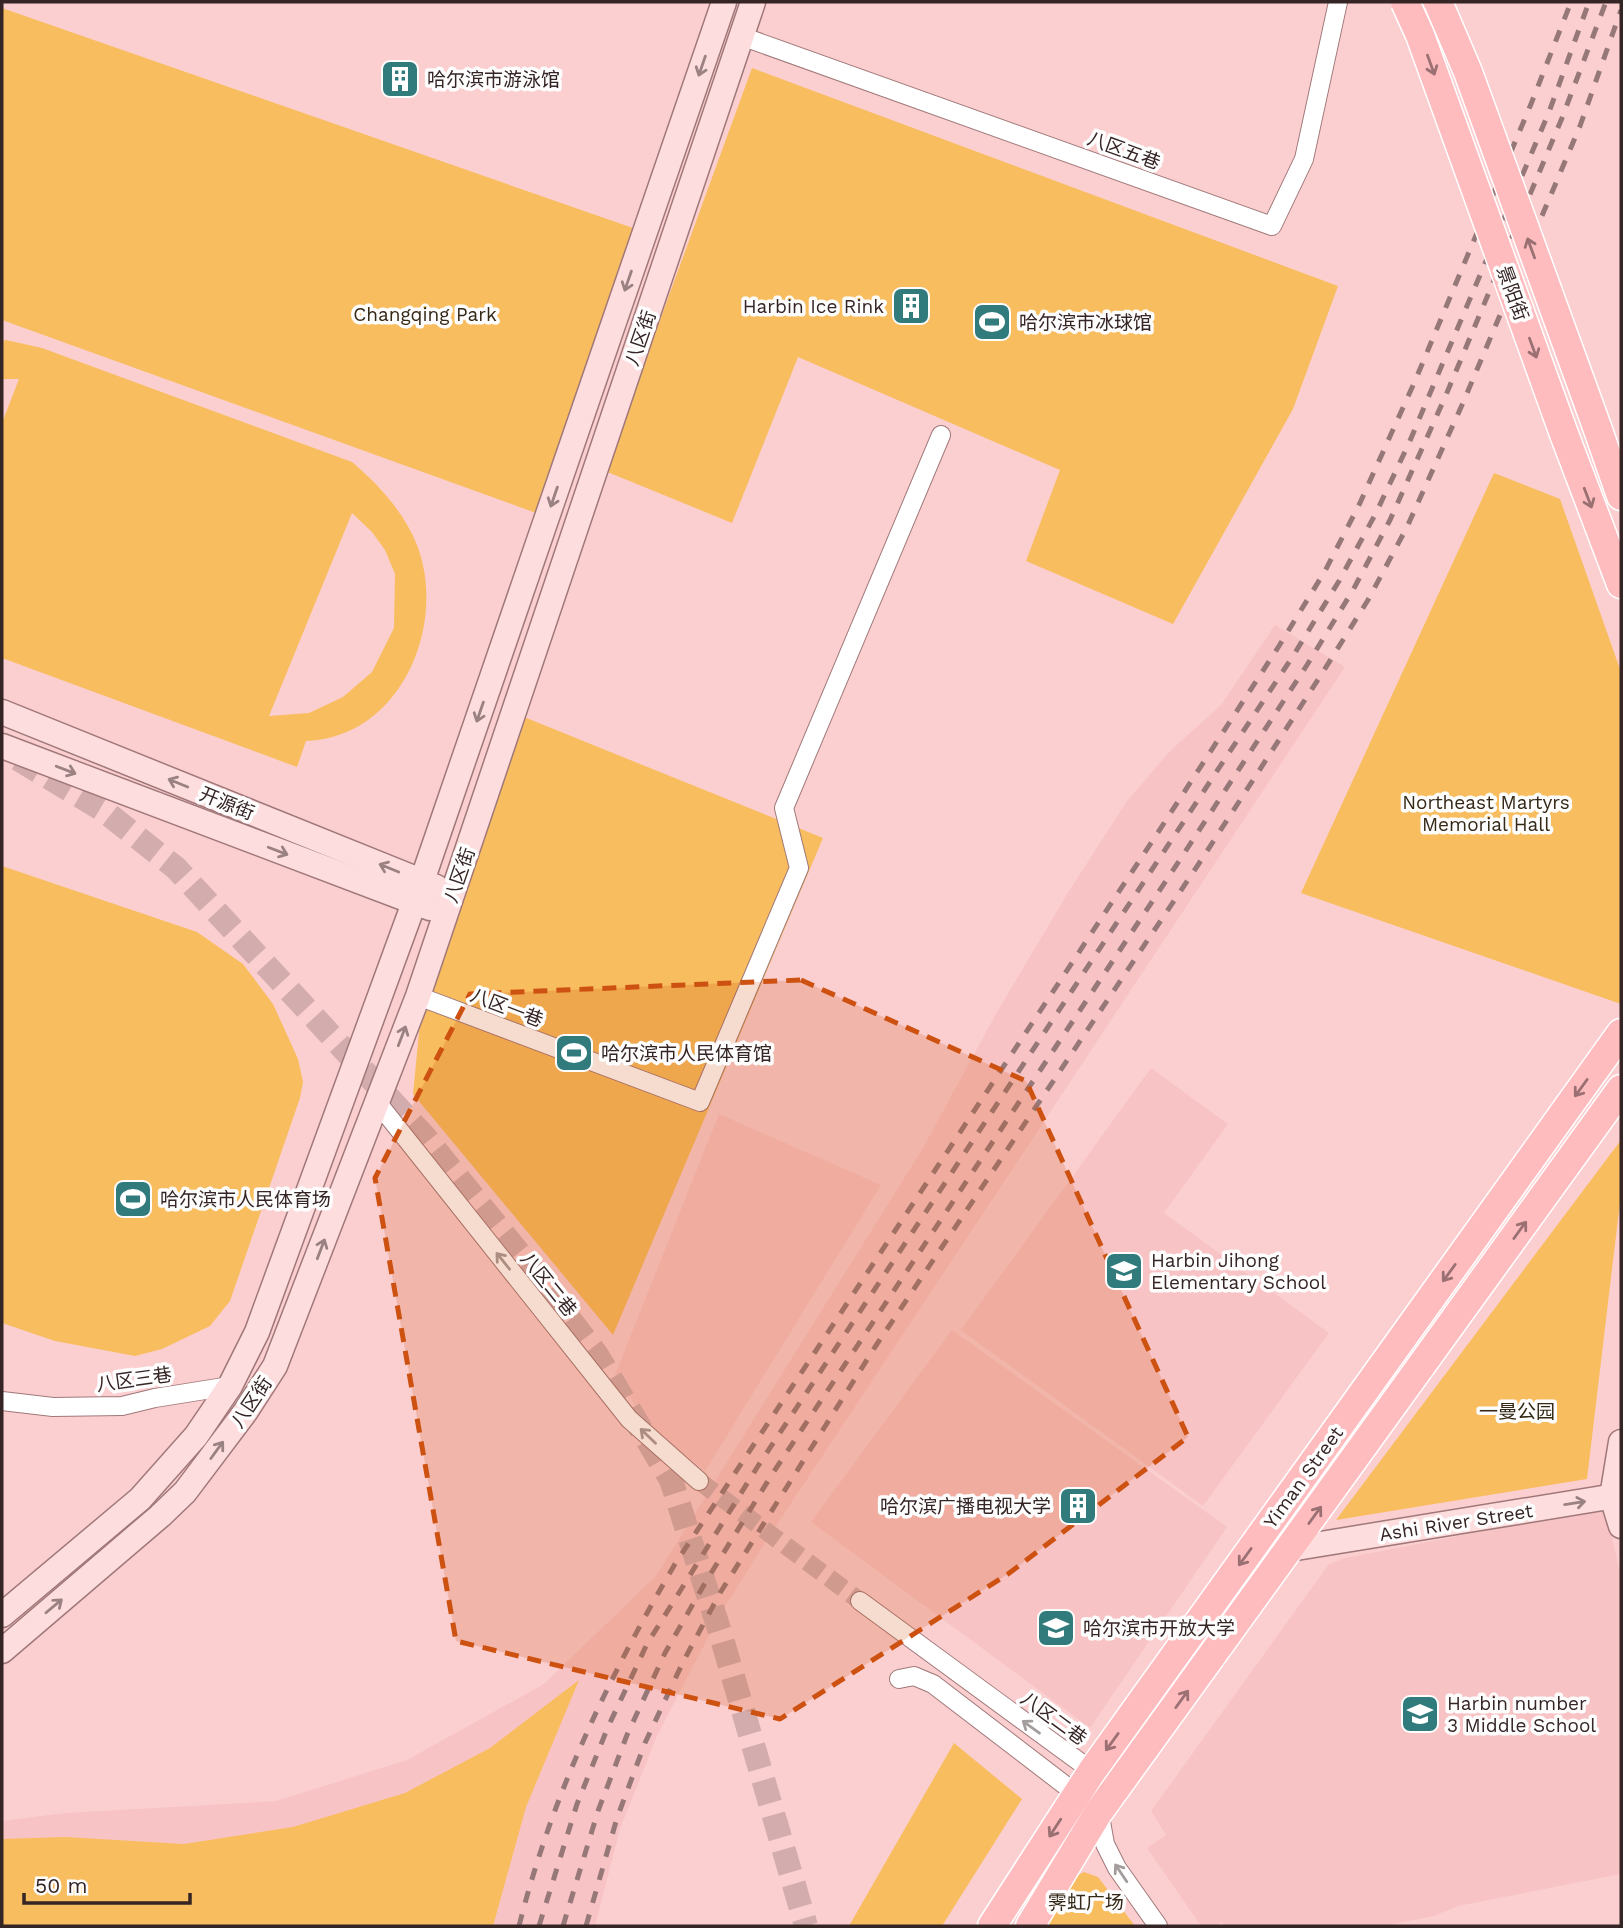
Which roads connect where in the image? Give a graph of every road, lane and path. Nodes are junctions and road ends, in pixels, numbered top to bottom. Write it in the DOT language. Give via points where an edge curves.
graph roads {
  1 [pos="724,2"];
  2 [pos="752,2"];
  3 [pos="1338,2"];
  4 [pos="1405,2"];
  5 [pos="1438,2"];
  6 [pos="741,36"];
  7 [pos="941,435"];
  8 [pos="1621,496"];
  9 [pos="1621,584"];
  10 [pos="2,712"];
  11 [pos="2,746"];
  12 [pos="418,892"];
  13 [pos="449,904"];
  14 [pos="418,996"];
  15 [pos="1621,1033"];
  16 [pos="1621,1089"];
  17 [pos="377,1102"];
  18 [pos="230,1386"];
  19 [pos="2,1401"];
  20 [pos="1621,1442"];
  21 [pos="699,1481"];
  22 [pos="1616,1496"];
  23 [pos="1621,1526"];
  24 [pos="1290,1549"];
  25 [pos="860,1601"];
  26 [pos="2,1615"];
  27 [pos="2,1651"];
  28 [pos="899,1679"];
  29 [pos="1084,1782"];
  30 [pos="1098,1813"];
  31 [pos="992,1926"];
  32 [pos="1030,1926"];
  33 [pos="1158,1926"];
  1 -- 12 [label="main road, 八区街, one-way"];
  2 -- 6 [label="main road, 八区街"];
  3 -- 6 [label="street, 八区五巷" via="1304,159 1272,226"];
  4 -- 9 [label="main road, 景阳街, one-way, bridge"];
  8 -- 5 [label="main road, 景阳街, one-way, bridge" via="1468,72"];
  6 -- 13 [label="main road, 八区街"];
  7 -- 14 [label="street, 八区一巷" via="784,808 799,868 700,1102"];
  12 -- 10 [label="main road, 开源街, one-way"];
  11 -- 12 [label="main road, 开源街, one-way"];
  12 -- 13 [label="main road, 开源街"];
  12 -- 18 [label="main road, 八区街" via="257,1332"];
  13 -- 14 [label="main road, 八区街"];
  17 -- 14 [label="main road, 八区街, one-way"];
  15 -- 29 [label="main road, Yiman Street, one-way"];
  24 -- 16 [label="main road, Yiman Street, one-way"];
  21 -- 17 [label="street, 八区二巷, one-way" via="629,1419"];
  27 -- 17 [label="main road, 八区街, one-way" via="185,1492 246,1411 275,1366"];
  18 -- 19 [label="street, 八区三巷" via="122,1406 53,1407"];
  18 -- 26 [label="main road, 八区街" via="196,1436 140,1499"];
  20 -- 22 [label="main road"];
  22 -- 23 [label="main road"];
  24 -- 22 [label="main road, Ashi River Street, one-way"];
  30 -- 24 [label="main road, Yiman Street, one-way"];
  29 -- 25 [label="street, 八区二巷, one-way"];
  28 -- 29 [label="street, 八区二巷" via="914,1676 933,1684"];
  29 -- 30 [label="street, 八区二巷"];
  29 -- 30 [label="street, 八区二巷"];
  29 -- 31 [label="main road, Yiman Street, one-way"];
  30 -- 32 [label="main road, Yiman Street"];
  33 -- 30 [label="street, one-way" via="1117,1868 1105,1844"];
}
